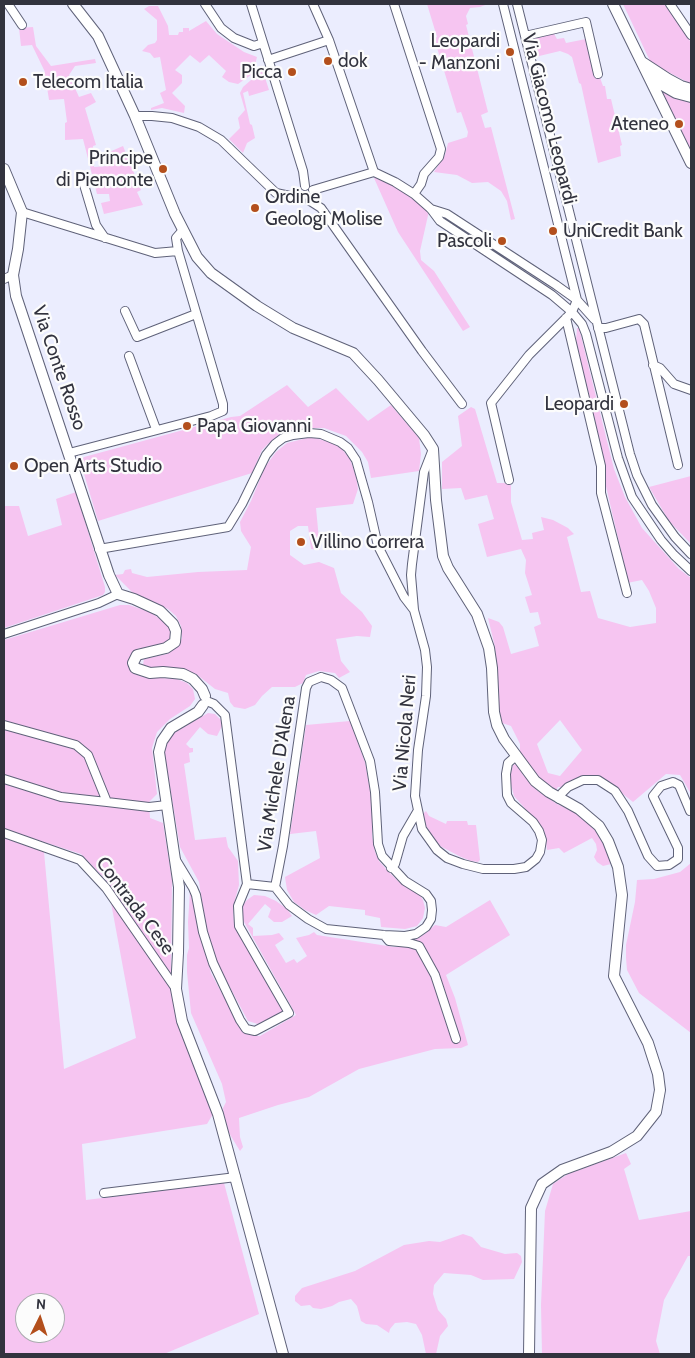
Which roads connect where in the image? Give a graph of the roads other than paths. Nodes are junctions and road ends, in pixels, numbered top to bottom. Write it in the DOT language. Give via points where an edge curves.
graph roads {
  1 [pos="8,4"];
  2 [pos="74,4"];
  3 [pos="205,4"];
  4 [pos="251,4"];
  5 [pos="313,4"];
  6 [pos="394,4"];
  7 [pos="503,4"];
  8 [pos="517,4"];
  9 [pos="613,4"];
  10 [pos="670,4"];
  11 [pos="22,26"];
  12 [pos="691,35"];
  13 [pos="525,36"];
  14 [pos="329,40"];
  15 [pos="263,43"];
  16 [pos="530,56"];
  17 [pos="518,59"];
  18 [pos="268,60"];
  19 [pos="642,62"];
  20 [pos="598,74"];
  21 [pos="649,78"];
  22 [pos="691,89"];
  23 [pos="691,98"];
  24 [pos="541,101"];
  25 [pos="529,104"];
  26 [pos="135,116"];
  27 [pos="691,163"];
  28 [pos="557,166"];
  29 [pos="4,169"];
  30 [pos="545,169"];
  31 [pos="374,172"];
  32 [pos="82,178"];
  33 [pos="305,186"];
  34 [pos="313,190"];
  35 [pos="414,194"];
  36 [pos="297,196"];
  37 [pos="310,201"];
  38 [pos="431,209"];
  39 [pos="22,212"];
  40 [pos="183,230"];
  41 [pos="105,238"];
  42 [pos="178,251"];
  43 [pos="8,277"];
  44 [pos="577,300"];
  45 [pos="125,311"];
  46 [pos="196,314"];
  47 [pos="569,315"];
  48 [pos="598,328"];
  49 [pos="129,356"];
  50 [pos="653,365"];
  51 [pos="691,390"];
  52 [pos="462,404"];
  53 [pos="156,429"];
  54 [pos="432,449"];
  55 [pos="69,453"];
  56 [pos="630,454"];
  57 [pos="618,458"];
  58 [pos="678,465"];
  59 [pos="509,480"];
  60 [pos="99,548"];
  61 [pos="691,554"];
  62 [pos="691,571"];
  63 [pos="627,593"];
  64 [pos="118,594"];
  65 [pos="414,610"];
  66 [pos="4,634"];
  67 [pos="206,701"];
  68 [pos="4,725"];
  69 [pos="516,756"];
  70 [pos="4,779"];
  71 [pos="559,799"];
  72 [pos="107,802"];
  73 [pos="168,805"];
  74 [pos="417,812"];
  75 [pos="690,812"];
  76 [pos="4,833"];
  77 [pos="176,858"];
  78 [pos="391,868"];
  79 [pos="247,884"];
  80 [pos="274,887"];
  81 [pos="384,935"];
  82 [pos="176,989"];
  83 [pos="456,1040"];
  84 [pos="236,1177"];
  85 [pos="104,1194"];
  86 [pos="284,1354"];
  87 [pos="529,1354"];
  1 -- 11 [label="street"];
  2 -- 26 [label="street" via="98,36"];
  3 -- 15 [label="street" via="221,28 234,38 254,46"];
  4 -- 15 [label="street"];
  5 -- 14 [label="street"];
  6 -- 35 [label="street" via="440,148 439,157 424,174"];
  7 -- 17 [label="street, Via Giacomo Leopardi"];
  8 -- 13 [label="street, Via Giacomo Leopardi"];
  9 -- 19 [label="street"];
  10 -- 12 [label="street"];
  13 -- 16 [label="street, Via Giacomo Leopardi"];
  13 -- 20 [label="street, Via Giacomo Leopardi" via="586,22"];
  14 -- 18 [label="street"];
  14 -- 31 [label="street"];
  15 -- 18 [label="street"];
  16 -- 17 [label="street"];
  16 -- 24 [label="street, Via Giacomo Leopardi"];
  17 -- 25 [label="street, Via Giacomo Leopardi"];
  18 -- 33 [label="street"];
  19 -- 21 [label="street"];
  19 -- 22 [label="street"];
  21 -- 23 [label="street"];
  21 -- 27 [label="street"];
  24 -- 25 [label="street"];
  24 -- 28 [label="street, Via Giacomo Leopardi"];
  25 -- 30 [label="street, Via Giacomo Leopardi"];
  26 -- 36 [label="street" via="172,118 199,127 221,140 276,193"];
  26 -- 40 [label="street"];
  28 -- 30 [label="street"];
  28 -- 48 [label="street, Via Giacomo Leopardi"];
  29 -- 39 [label="street, Via Conte Rosso"];
  30 -- 44 [label="street, Via Giacomo Leopardi"];
  31 -- 34 [label="street"];
  31 -- 35 [label="street"];
  32 -- 41 [label="street" via="96,225"];
  33 -- 34 [label="street"];
  33 -- 36 [label="street" via="299,189"];
  34 -- 37 [label="street"];
  35 -- 38 [label="street"];
  36 -- 37 [label="street" via="302,202"];
  37 -- 52 [label="street" via="321,208"];
  38 -- 44 [label="street" via="447,214"];
  38 -- 47 [label="street" via="440,221 552,295"];
  39 -- 41 [label="street"];
  39 -- 43 [label="street, Via Conte Rosso" via="18,249"];
  40 -- 42 [label="street" via="176,238"];
  40 -- 54 [label="street" via="197,257 211,273 292,328 353,353 424,435"];
  41 -- 42 [label="street" via="155,252"];
  42 -- 46 [label="street"];
  43 -- 55 [label="street, Via Conte Rosso"];
  44 -- 47 [label="street"];
  44 -- 48 [label="street, Via Giacomo Leopardi"];
  45 -- 46 [label="street" via="137,337"];
  46 -- 53 [label="street" via="223,411"];
  47 -- 57 [label="street" via="582,324 586,334"];
  47 -- 59 [label="street" via="529,355 491,403"];
  47 -- 63 [label="street" via="601,466 601,493"];
  48 -- 50 [label="street" via="639,319 644,324"];
  48 -- 56 [label="street, Via Giacomo Leopardi"];
  49 -- 53 [label="street"];
  50 -- 51 [label="street" via="674,384"];
  50 -- 58 [label="street"];
  53 -- 55 [label="street"];
  54 -- 65 [label="street, Via Nicola Neri" via="424,472 412,564"];
  54 -- 69 [label="street" via="443,556 477,614 489,648 494,712 504,739"];
  55 -- 60 [label="street, Via Conte Rosso"];
  56 -- 57 [label="street"];
  56 -- 61 [label="street, Via Giacomo Leopardi" via="652,505"];
  57 -- 62 [label="street" via="624,479 642,512 674,555"];
  60 -- 64 [label="street, Via Conte Rosso"];
  60 -- 65 [label="street" via="228,527 275,444 293,435 321,434 340,442 356,460 378,546"];
  64 -- 66 [label="street"];
  64 -- 67 [label="street" via="160,611 176,631 175,642 166,648 137,655 133,662 135,668 150,673 183,674 202,689"];
  65 -- 74 [label="street, Via Nicola Neri" via="427,667 415,778"];
  67 -- 73 [label="street" via="198,712 170,728 162,741 159,752"];
  67 -- 79 [label="street" via="225,714"];
  68 -- 72 [label="street" via="76,746 88,756"];
  69 -- 71 [label="street" via="536,781"];
  69 -- 74 [label="street, Via Nicola Neri" via="508,763 507,795 511,803 533,822 542,840 536,859 526,867 483,869 447,858 429,841"];
  70 -- 72 [label="street" via="61,797"];
  71 -- 75 [label="street" via="568,787 583,780 598,780 616,791 648,856 657,866 669,866 678,858 678,848 653,796 661,786 673,782 679,785"];
  71 -- 87 [label="street" via="579,808 599,826 618,867 622,896 614,976 648,1043 660,1090 656,1112 637,1136 611,1152 562,1170 542,1184 531,1208"];
  72 -- 73 [label="street" via="148,807"];
  73 -- 77 [label="street"];
  74 -- 78 [label="street" via="403,836"];
  76 -- 82 [label="street, Contrada Cese" via="80,860 106,888"];
  77 -- 79 [label="street" via="196,895 212,963 240,1020 246,1029 255,1031 289,1013 239,926 238,906"];
  77 -- 82 [label="street" via="179,887"];
  78 -- 80 [label="street, Via Michele D'Alena" via="378,844 370,761 348,700 338,684 321,677 309,682 306,688 284,846"];
  78 -- 81 [label="street" via="404,881 426,894 432,910 426,927 416,934"];
  79 -- 80 [label="street"];
  80 -- 81 [label="street" via="308,920 326,928"];
  81 -- 83 [label="street" via="389,941 419,946 435,975"];
  82 -- 84 [label="street" via="182,1021 218,1114"];
  84 -- 85 [label="street"];
  84 -- 86 [label="street"];
}
